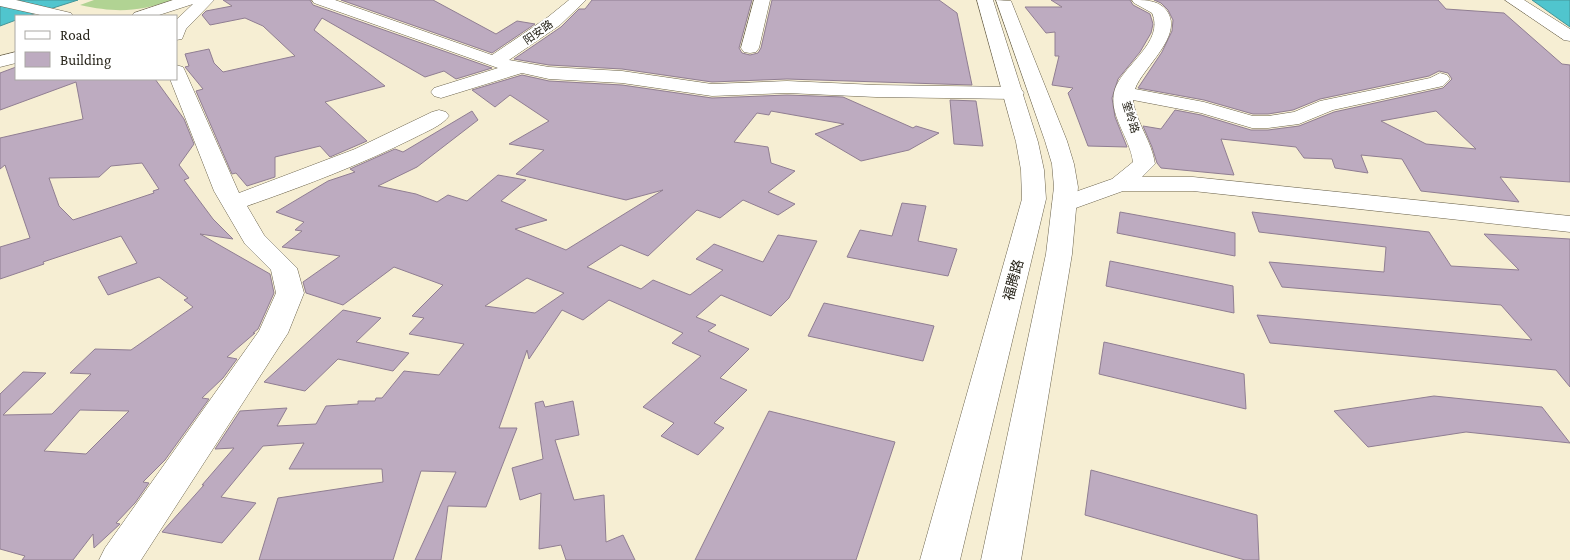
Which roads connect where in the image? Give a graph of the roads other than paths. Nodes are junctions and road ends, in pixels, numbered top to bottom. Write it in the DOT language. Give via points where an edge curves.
graph roads {
  1 [pos="189,0"];
  2 [pos="206,0"];
  3 [pos="320,0"];
  4 [pos="578,0"];
  5 [pos="762,0"];
  6 [pos="985,0"];
  7 [pos="1003,0"];
  8 [pos="1140,0"];
  9 [pos="1513,0"];
  10 [pos="0,1"];
  11 [pos="59,15"];
  12 [pos="143,15"];
  13 [pos="178,28"];
  14 [pos="1570,36"];
  15 [pos="750,48"];
  16 [pos="15,57"];
  17 [pos="496,61"];
  18 [pos="0,62"];
  19 [pos="519,68"];
  20 [pos="178,76"];
  21 [pos="1440,79"];
  22 [pos="440,92"];
  23 [pos="1014,93"];
  24 [pos="1126,93"];
  25 [pos="439,116"];
  26 [pos="1120,184"];
  27 [pos="233,203"];
  28 [pos="1064,204"];
  29 [pos="1570,224"];
  30 [pos="120,560"];
  31 [pos="940,560"];
  32 [pos="1001,560"];
  1 -- 12 [label="street"];
  2 -- 13 [label="street"];
  3 -- 17 [label="street"];
  4 -- 17 [label="street, 阳安路" via="554,21"];
  5 -- 15 [label="street"];
  6 -- 23 [label="street, 福腾路"];
  7 -- 28 [label="street" via="1060,156 1066,187"];
  8 -- 24 [label="street, 奎岭路" via="1161,12 1163,18 1160,37 1130,78"];
  9 -- 14 [label="street"];
  10 -- 11 [label="street"];
  16 -- 18 [label="street"];
  17 -- 19 [label="street"];
  19 -- 22 [label="street"];
  19 -- 23 [label="street" via="622,77 712,90 787,87"];
  20 -- 27 [label="street"];
  21 -- 24 [label="street" via="1327,105 1299,118 1268,122 1252,122 1204,108"];
  23 -- 31 [label="street, 福腾路" via="1031,160 1034,199"];
  24 -- 26 [label="street, 奎岭路" via="1124,99 1130,124 1144,153 1144,164"];
  25 -- 27 [label="street" via="318,174"];
  26 -- 28 [label="street"];
  26 -- 29 [label="street" via="1193,184"];
  27 -- 30 [label="street" via="254,239 284,268 290,293 273,333"];
  28 -- 32 [label="street" via="1059,254"];
}
